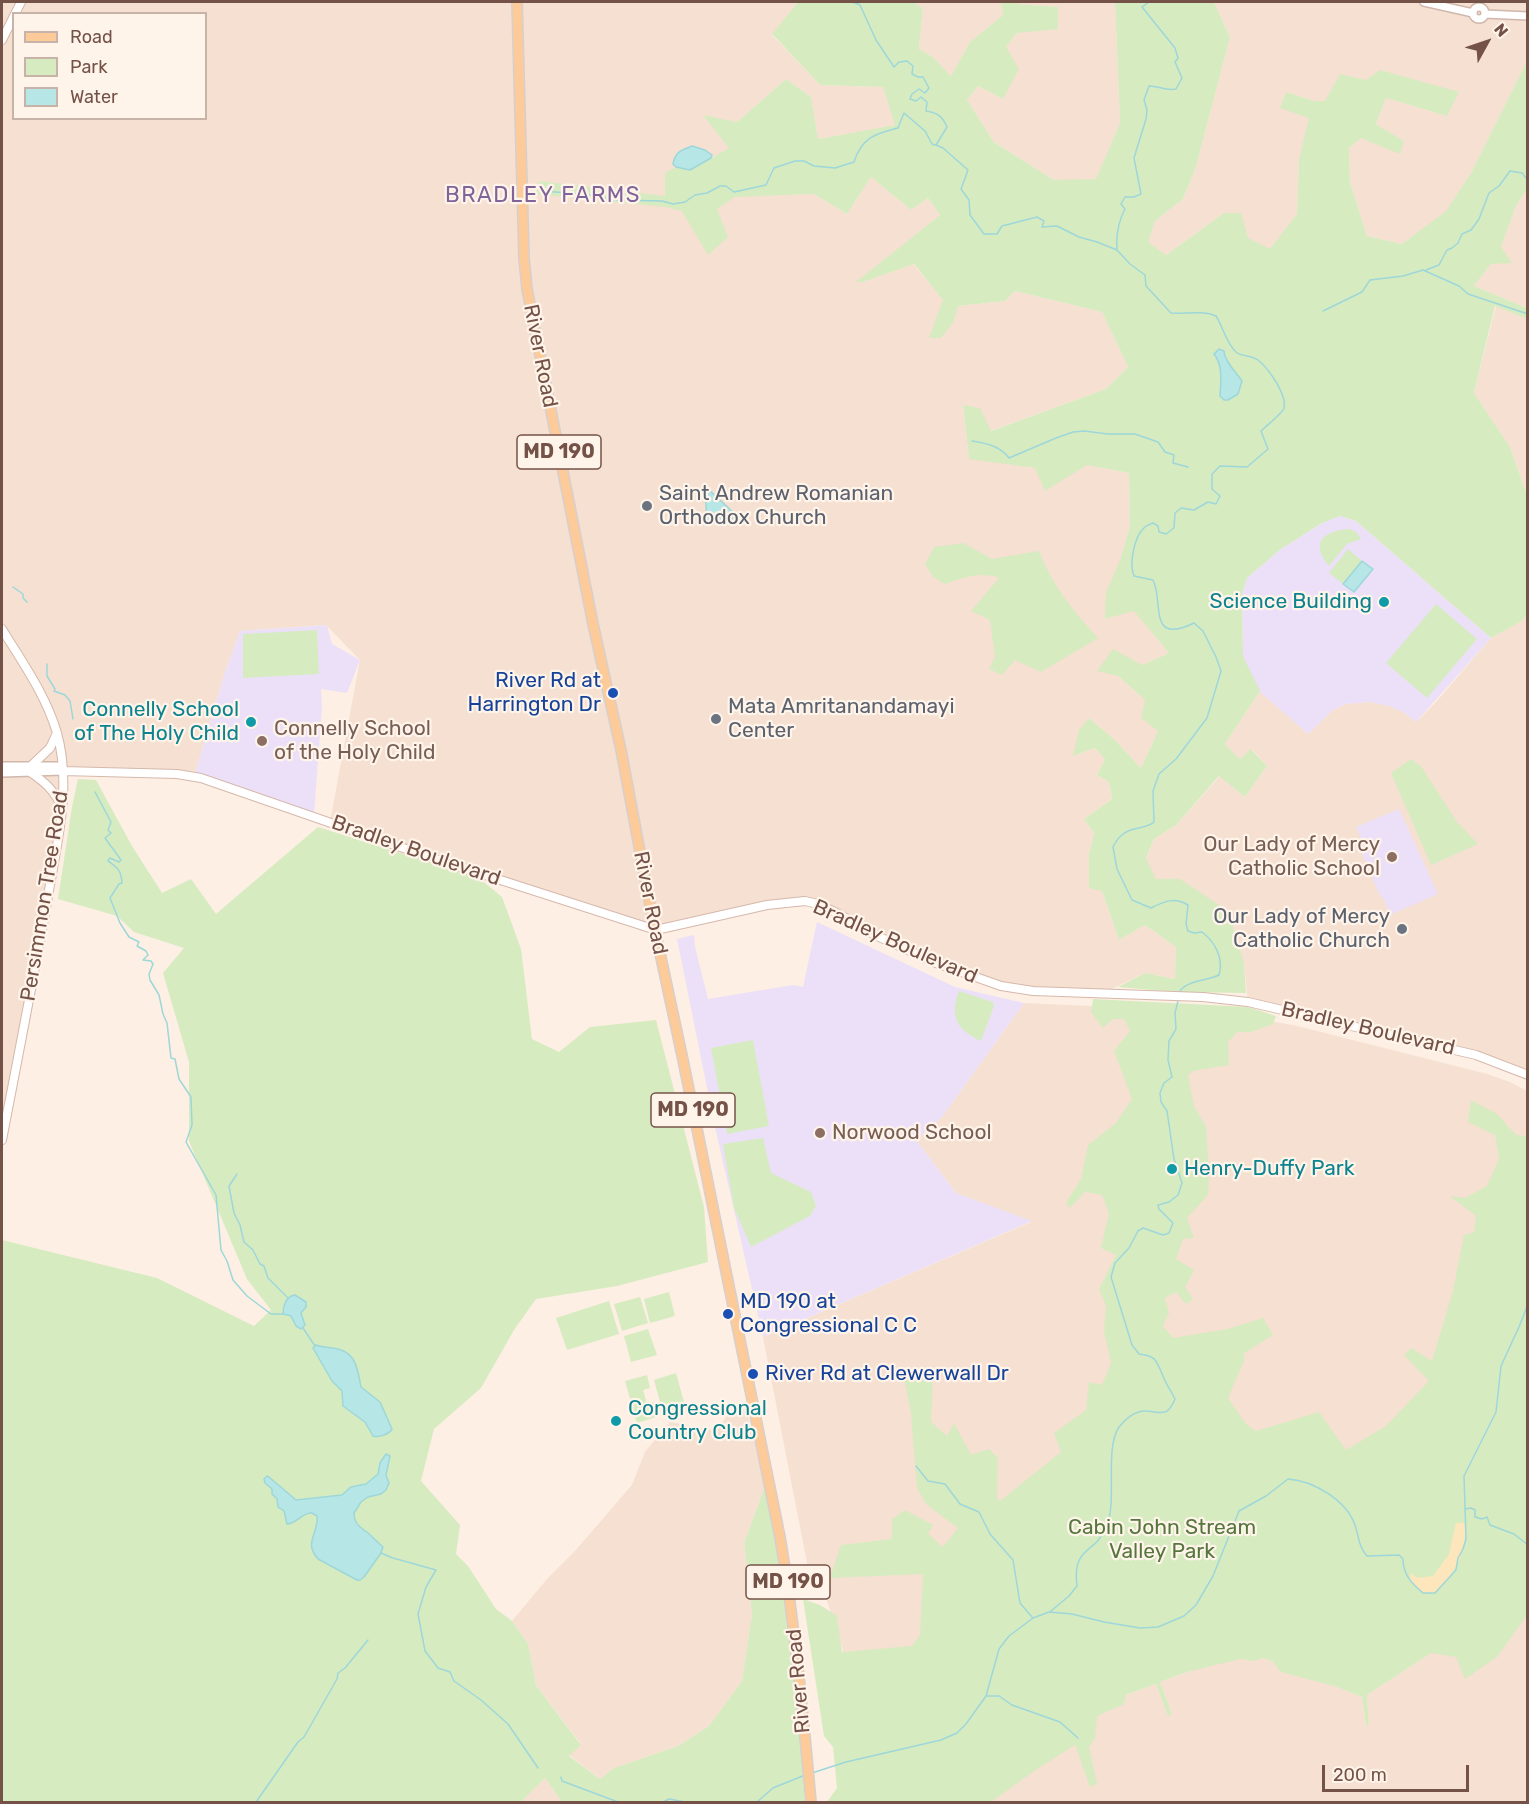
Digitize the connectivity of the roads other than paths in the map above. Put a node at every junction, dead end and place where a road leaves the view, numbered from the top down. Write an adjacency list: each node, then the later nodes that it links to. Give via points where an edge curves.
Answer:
1 (517, 2): 13 (main road, River Road / MD 190, via 527,289)
2 (1424, 2): 3 (street, via 1473,13 1479,7 1485,14)
3 (1527, 16)
4 (12, 19): 5 (main road)
5 (2, 40)
6 (2, 629): 7 (main road, Persimmon Tree Road, via 42,696)
7 (57, 733): 9 (main road, via 50,748); 10 (main road, Persimmon Tree Road)
8 (2, 766): 9 (street)
9 (30, 769): 10 (street, via 57,766); 11 (street); 12 (main road, via 57,796)
10 (63, 771): 12 (main road, Persimmon Tree Road); 13 (main road, Bradley Boulevard, via 201,778)
11 (2, 773)
12 (63, 809): 15 (main road, Persimmon Tree Road)
13 (656, 930): 14 (main road, Bradley Boulevard, via 767,905 805,901 926,959 1000,986 1248,1002 1492,1059); 16 (main road, River Road / MD 190, via 782,1548 798,1660)
14 (1527, 1075)
15 (2, 1140)
16 (811, 1803)

